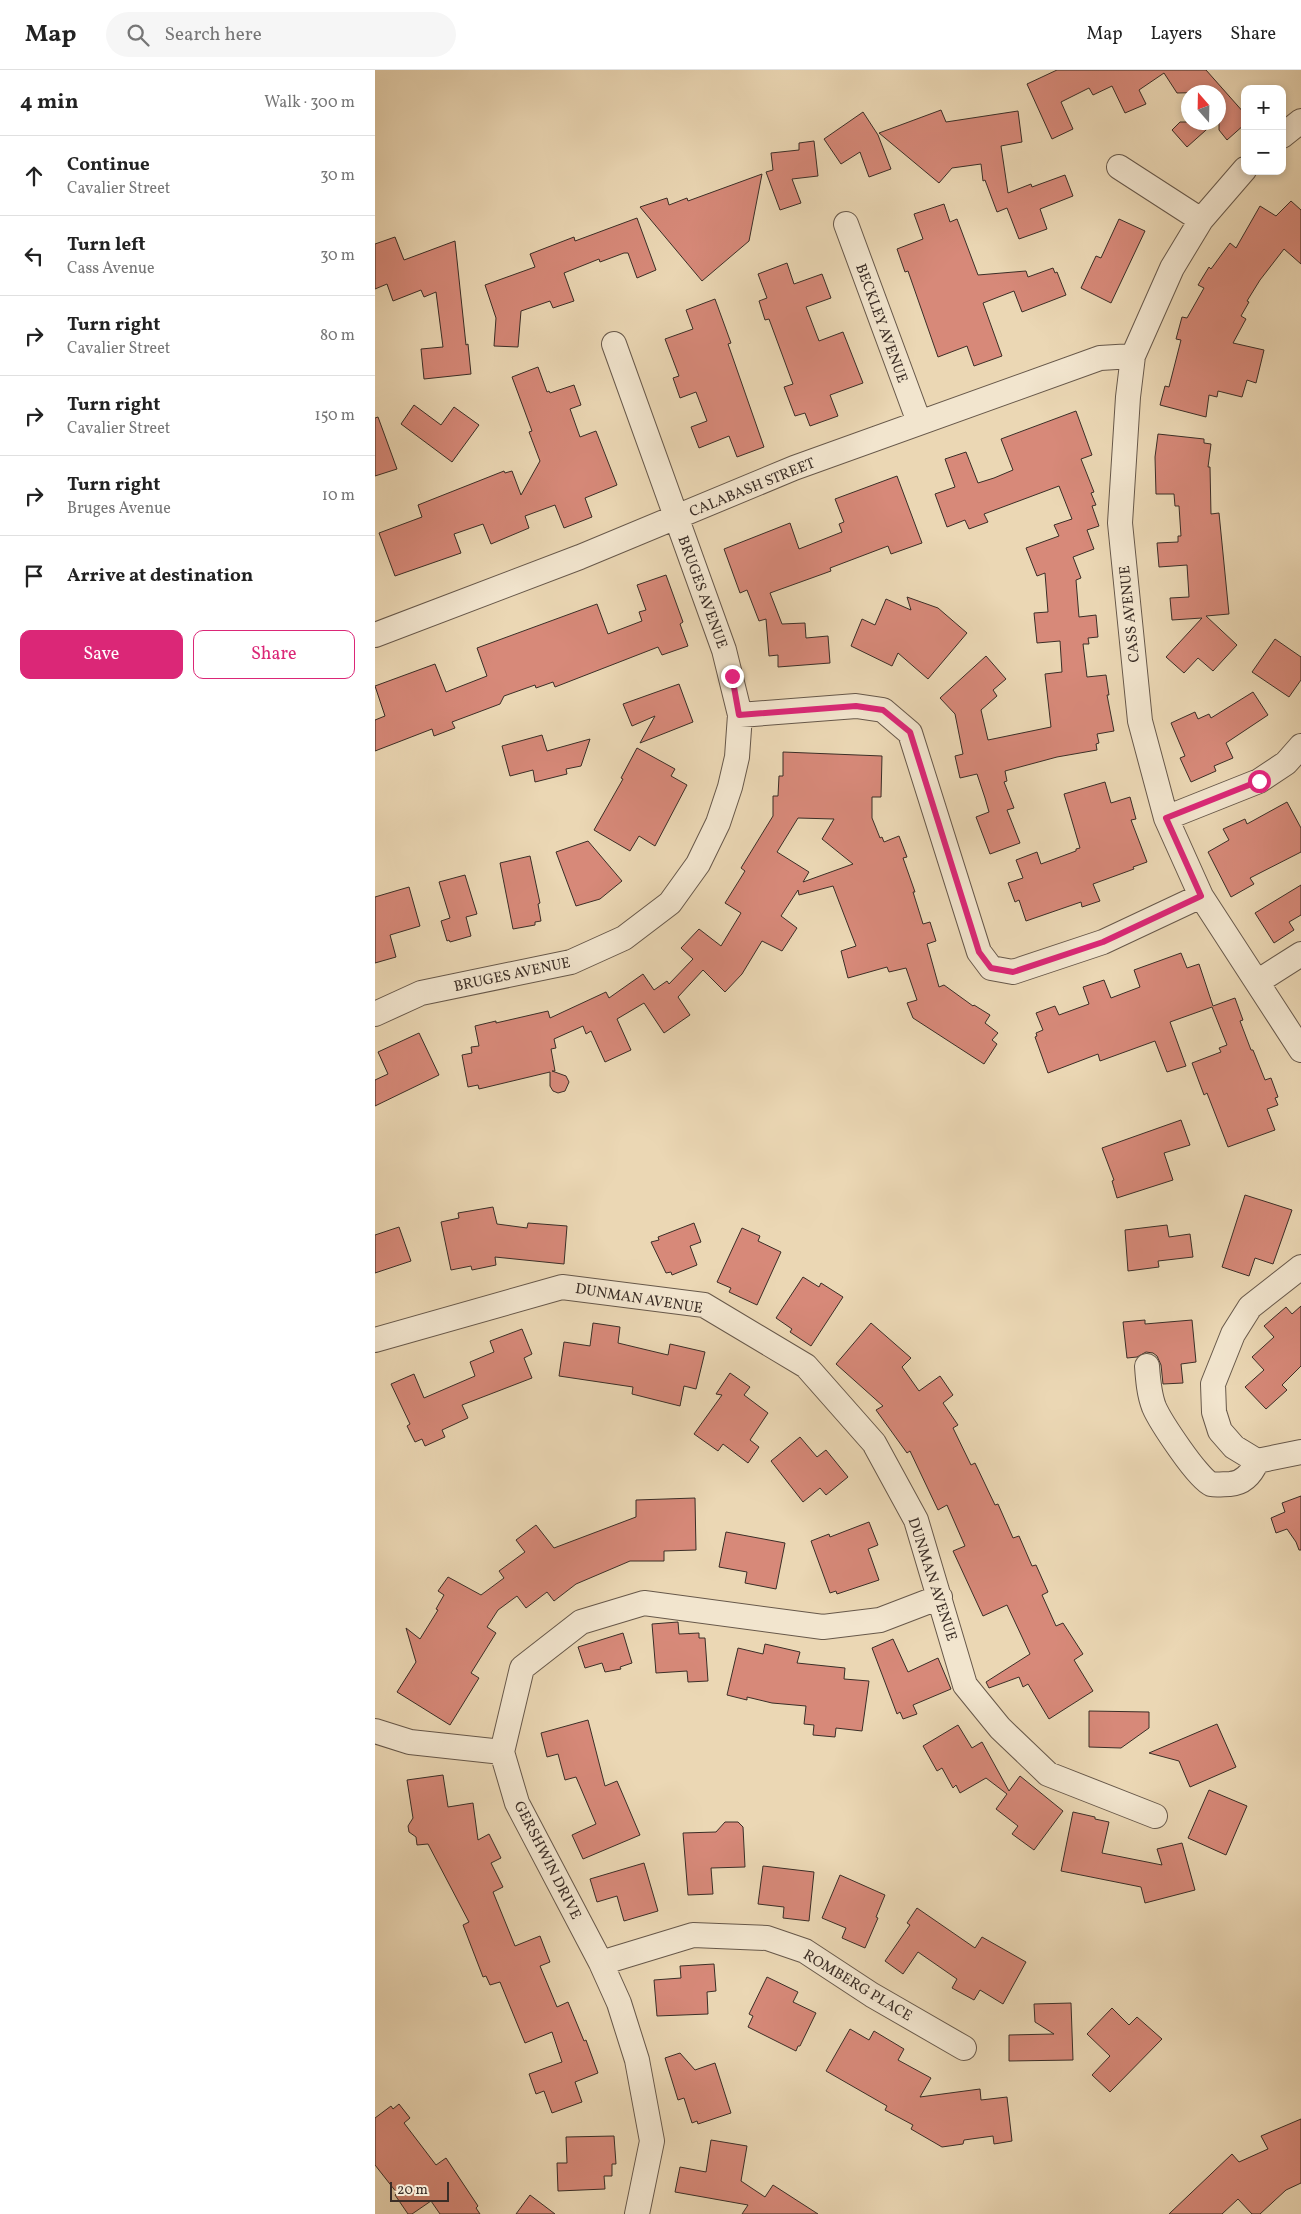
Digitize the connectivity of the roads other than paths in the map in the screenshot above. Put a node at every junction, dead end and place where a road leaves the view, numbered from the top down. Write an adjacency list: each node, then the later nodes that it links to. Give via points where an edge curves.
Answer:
1 (1301, 121): 2 (street)
2 (1286, 133)
3 (1119, 167): 5 (street)
4 (1241, 175): 5 (street, CASS AVENUE)
5 (1201, 220): 8 (street, CASS AVENUE, via 1172,268)
6 (846, 224): 9 (street, BECKLEY AVENUE)
7 (614, 344): 10 (street, BRUGES AVENUE)
8 (1133, 356): 9 (street, CALABASH STREET, via 1100,358); 14 (street, CASS AVENUE, via 1120,523 1140,721)
9 (919, 422): 10 (street, CALABASH STREET, via 794,468)
10 (675, 518): 11 (street, CALABASH STREET); 12 (street, BRUGES AVENUE, via 724,650)
11 (375, 636)
12 (739, 715): 15 (street, via 856,706 883,710 910,732 979,952 991,968 1013,972 1103,942); 18 (street, BRUGES AVENUE, via 737,757 718,823 698,864 670,903 624,938 571,962 421,994)
13 (1301, 746): 14 (street, via 1286,763 1259,781)
14 (1166, 818): 15 (street, CASS AVENUE)
15 (1201, 896): 17 (street, CASS AVENUE)
16 (1301, 954): 17 (street)
17 (1257, 982): 19 (street, CASS AVENUE)
18 (375, 1014)
19 (1301, 1050)
20 (1301, 1267): 24 (street, via 1250,1307 1233,1334 1213,1384 1214,1412 1220,1430 1234,1447)
21 (375, 1340): 25 (street, DUNMAN AVENUE, via 562,1287 704,1306 806,1366 874,1443 916,1520)
22 (1147, 1366): 24 (street, via 1148,1385 1157,1414 1199,1474 1211,1484 1237,1483 1246,1478)
23 (1301, 1452): 24 (street)
24 (1257, 1460)
25 (940, 1597): 27 (street, via 880,1620 823,1628 644,1603 581,1622 523,1668); 28 (street, DUNMAN AVENUE, via 965,1685 1000,1728 1048,1774)
26 (375, 1731): 27 (street, via 410,1742)
27 (502, 1752): 29 (street, GERSHWIN DRIVE, via 517,1803)
28 (1155, 1816)
29 (601, 1963): 30 (street, ROMBERG PLACE, via 693,1935 767,1938 805,1951 873,1996); 31 (street, GERSHWIN DRIVE, via 619,2003 637,2060 652,2141)
30 (964, 2048)
31 (637, 2214)

